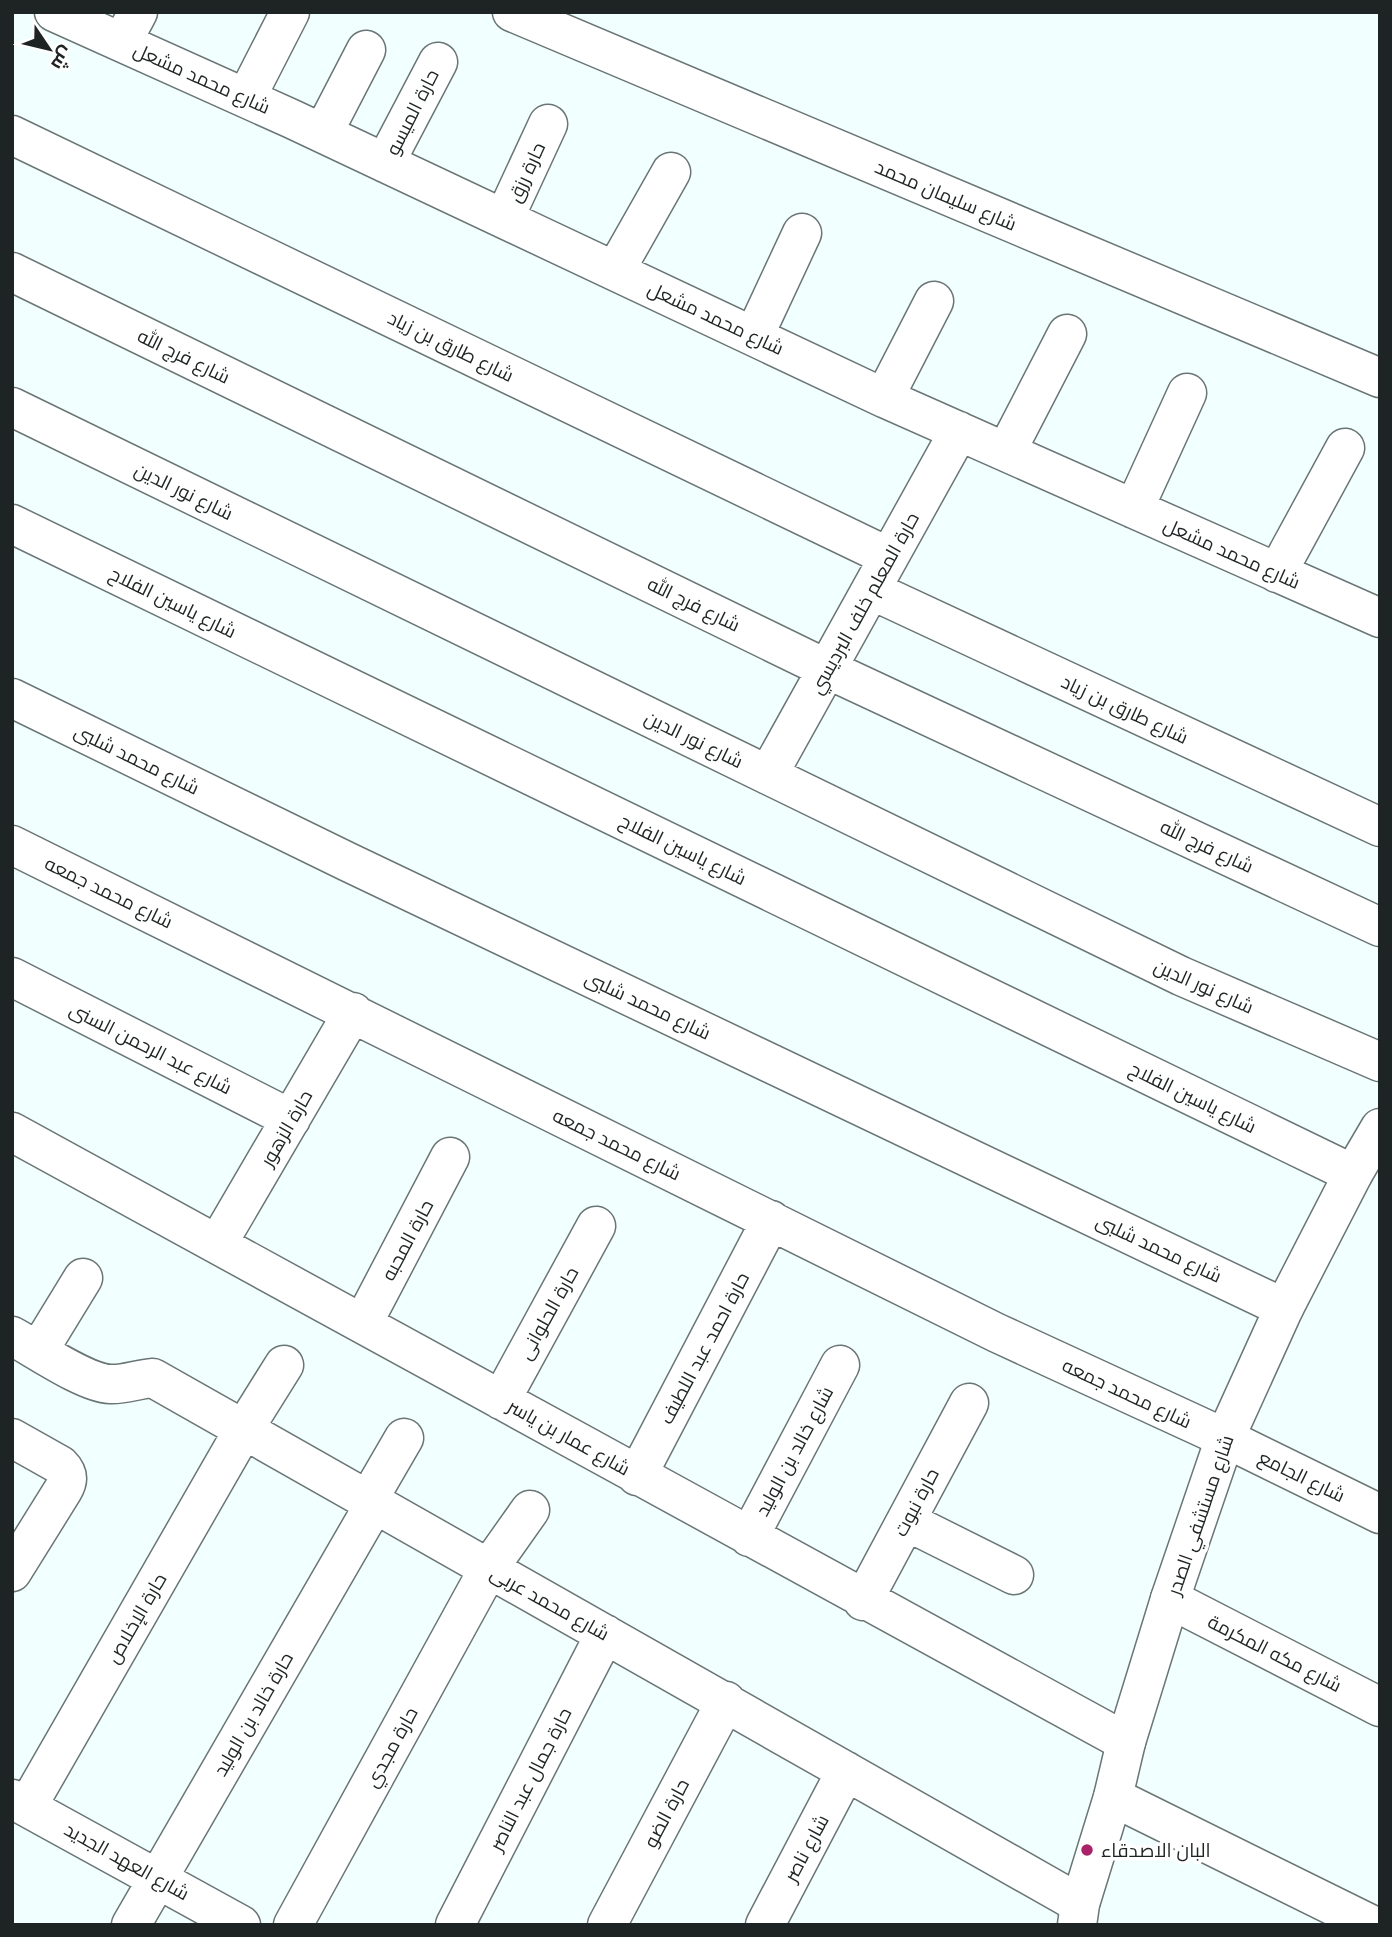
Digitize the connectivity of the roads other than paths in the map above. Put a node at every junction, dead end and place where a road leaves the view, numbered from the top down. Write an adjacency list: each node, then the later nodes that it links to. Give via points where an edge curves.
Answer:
1 (54, 12): 4 (street, شارع محمد مشعل)
2 (290, 12): 7 (street)
3 (512, 12): 20 (street, شارع سليمان محمد)
4 (130, 27): 7 (street, شارع محمد مشعل)
5 (366, 50): 9 (street)
6 (438, 62): 11 (street, حارة الميسو)
7 (246, 98): 9 (street, شارع محمد مشعل)
8 (548, 124): 13 (street, حارة رزق)
9 (323, 133): 11 (street, شارع محمد مشعل)
10 (12, 135): 29 (street, شارع طارق بن زياد)
11 (385, 163): 13 (street, شارع محمد مشعل)
12 (671, 172): 15 (street)
13 (504, 219): 15 (street, شارع محمد مشعل)
14 (802, 233): 19 (street)
15 (615, 271): 19 (street, شارع محمد مشعل)
16 (12, 272): 33 (street, شارع فرج الله)
17 (934, 300): 22 (street)
18 (1067, 334): 26 (street)
19 (754, 336): 22 (street, شارع محمد مشعل)
20 (1380, 378)
21 (1187, 393): 27 (street)
22 (884, 398): 24 (street, شارع محمد مشعل)
23 (12, 407): 35 (street, شارع نور الدين)
24 (959, 432): 26 (street, شارع محمد مشعل); 29 (street, حارة المعلم خلف البرديسي)
25 (1345, 448): 30 (street)
26 (1006, 452): 27 (street, شارع محمد مشعل)
27 (1134, 509): 30 (street, شارع محمد مشعل)
28 (12, 524): 46 (street, شارع ياسين الفلاح)
29 (889, 557): 31 (street, حارة المعلم خلف البرديسي)
30 (1278, 573): 32 (street, شارع محمد مشعل)
31 (871, 590): 33 (street, حارة المعلم خلف البرديسي); 36 (street, شارع طارق بن زياد)
32 (1380, 618)
33 (827, 669): 35 (street, حارة المعلم خلف البرديسي); 38 (street, شارع فرج الله)
34 (12, 698): 51 (street, شارع محمد شلبى)
35 (768, 775): 41 (street, شارع نور الدين, via 1181,976)
36 (1380, 827)
37 (12, 845): 40 (street, شارع محمد جمعه)
38 (1380, 926)
39 (12, 977): 42 (street, شارع عبد الرحمن السنى)
40 (353, 1012): 42 (street, حارة الزهور); 47 (street, شارع محمد جمعه)
41 (1380, 1062)
42 (291, 1119): 49 (street, حارة الزهور)
43 (1380, 1128): 46 (street, شارع مستشفي الصدر)
44 (12, 1132): 49 (street, شارع عمار بن ياسر)
45 (450, 1157): 52 (street, حارة المحبه)
46 (1353, 1174): 51 (street, شارع مستشفي الصدر)
47 (771, 1220): 61 (street, شارع محمد جمعه, via 997,1333); 62 (street, حارة احمد عبد اللطيف)
48 (596, 1226): 56 (street, حارة الحلوانى)
49 (218, 1243): 52 (street, شارع عمار بن ياسر)
50 (83, 1278): 53 (street)
51 (1284, 1308): 61 (street, شارع مستشفي الصدر)
52 (363, 1323): 56 (street, شارع عمار بن ياسر)
53 (25, 1343): 58 (street, شارع محمد عربى, via 106,1384 153,1378)
54 (284, 1365): 58 (street, حارة الإخلاص)
55 (840, 1365): 67 (street, شارع خالد بن الوليد)
56 (501, 1399): 62 (street, شارع عمار بن ياسر)
57 (969, 1402): 66 (street, حارة نبوت)
58 (244, 1429): 63 (street, شارع محمد عربى); 79 (street, حارة الإخلاص)
59 (12, 1438): 69 (street, via 60,1465 67,1478)
60 (404, 1438): 63 (street, حارة خالد بن الوليد)
61 (1225, 1438): 65 (street, شارع الجامع); 71 (street, شارع مستشفي الصدر)
62 (638, 1476): 67 (street, شارع عمار بن ياسر)
63 (371, 1502): 68 (street, شارع محمد عربى); 80 (street, حارة خالد بن الوليد)
64 (530, 1510): 68 (street, حارة مجدي)
65 (1380, 1514)
66 (906, 1521): 70 (street); 72 (street, حارة نبوت)
67 (749, 1537): 72 (street, شارع عمار بن ياسر)
68 (489, 1569): 73 (street, شارع محمد عربى); 84 (street, حارة مجدي)
69 (12, 1572)
70 (1014, 1575)
71 (1170, 1599): 75 (street, شارع مكه المكرمة); 76 (street, شارع مستشفي الصدر)
72 (863, 1601): 76 (street, شارع عمار بن ياسر)
73 (605, 1634): 74 (street, شارع محمد عربى); 85 (street, حارة جمال عبد الناصر)
74 (726, 1701): 77 (street, شارع محمد عربى); 86 (street, حارة الضو)
75 (1380, 1707)
76 (1126, 1742): 78 (street, شارع مستشفي الصدر)
77 (846, 1771): 81 (street, شارع محمد عربى); 87 (street, شارع ناصر)
78 (1113, 1797): 81 (street, شارع مستشفي الصدر); 88 (street)
79 (20, 1803): 80 (street, شارع العهد الجديد)
80 (158, 1877): 82 (street, حارة خالد بن الوليد); 83 (street, شارع العهد الجديد)
81 (1079, 1915)
82 (131, 1925)
83 (242, 1925)
84 (293, 1925)
85 (454, 1925)
86 (607, 1925)
87 (765, 1925)
88 (1372, 1925)

